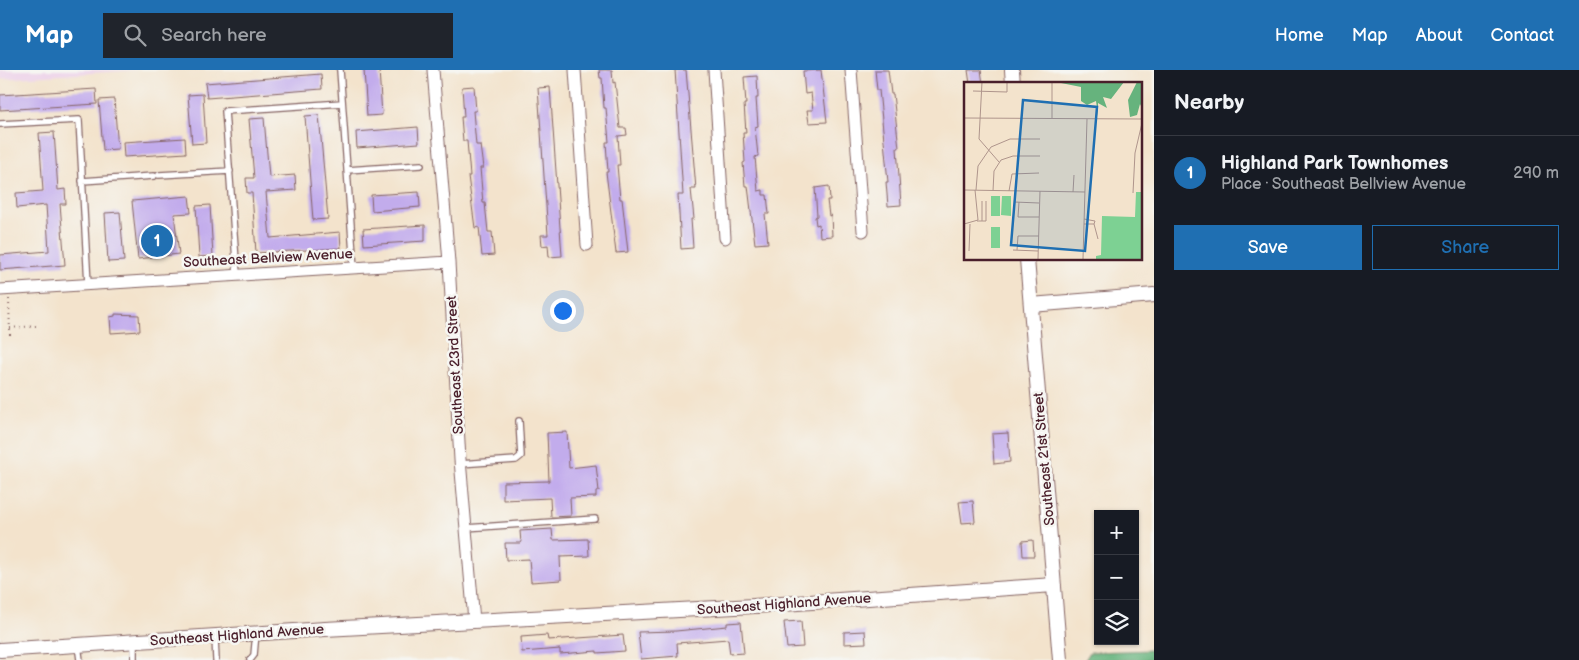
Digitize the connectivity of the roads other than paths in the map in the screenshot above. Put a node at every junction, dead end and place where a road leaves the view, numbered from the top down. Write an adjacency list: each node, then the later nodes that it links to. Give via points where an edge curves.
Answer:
1 (340, 70): 6 (lane)
2 (433, 70): 16 (street, Southeast 23rd Street)
3 (575, 70): 14 (street)
4 (714, 70): 13 (street)
5 (851, 70): 12 (street)
6 (342, 103): 9 (lane); 10 (lane, via 225,110)
7 (0, 124): 11 (lane, via 79,120)
8 (421, 165): 9 (lane)
9 (347, 170): 17 (lane)
10 (230, 171): 11 (lane); 18 (lane)
11 (82, 181): 19 (lane)
12 (863, 231)
13 (725, 238)
14 (587, 245)
15 (1027, 260): 22 (street, Southeast 21st Street)
16 (449, 262): 17 (street, Southeast Bellview Avenue); 24 (street, Southeast 23rd Street)
17 (354, 268): 18 (street, Southeast Bellview Avenue)
18 (238, 274): 19 (street, Southeast Bellview Avenue)
19 (88, 284): 20 (street, Southeast Bellview Avenue)
20 (4, 293)
21 (1154, 295): 22 (street)
22 (1031, 305): 27 (street, Southeast 21st Street)
23 (519, 421): 24 (lane, via 521,456 516,460)
24 (460, 464): 26 (street, Southeast 23rd Street)
25 (595, 520): 26 (lane)
26 (466, 528): 28 (street, Southeast 23rd Street)
27 (1054, 585): 28 (street, Southeast Highland Avenue); 38 (street, Southeast 21st Street)
28 (474, 621): 29 (street, Southeast Highland Avenue)
29 (256, 633): 30 (street, Southeast Highland Avenue); 37 (lane, via 254,654)
30 (215, 636): 31 (street, Southeast Highland Avenue); 36 (lane)
31 (134, 641): 32 (street, Southeast Highland Avenue); 35 (lane)
32 (78, 645): 33 (street, Southeast Highland Avenue); 34 (lane)
33 (0, 650)
34 (80, 660)
35 (134, 660)
36 (216, 660)
37 (250, 660)
38 (1060, 660)

